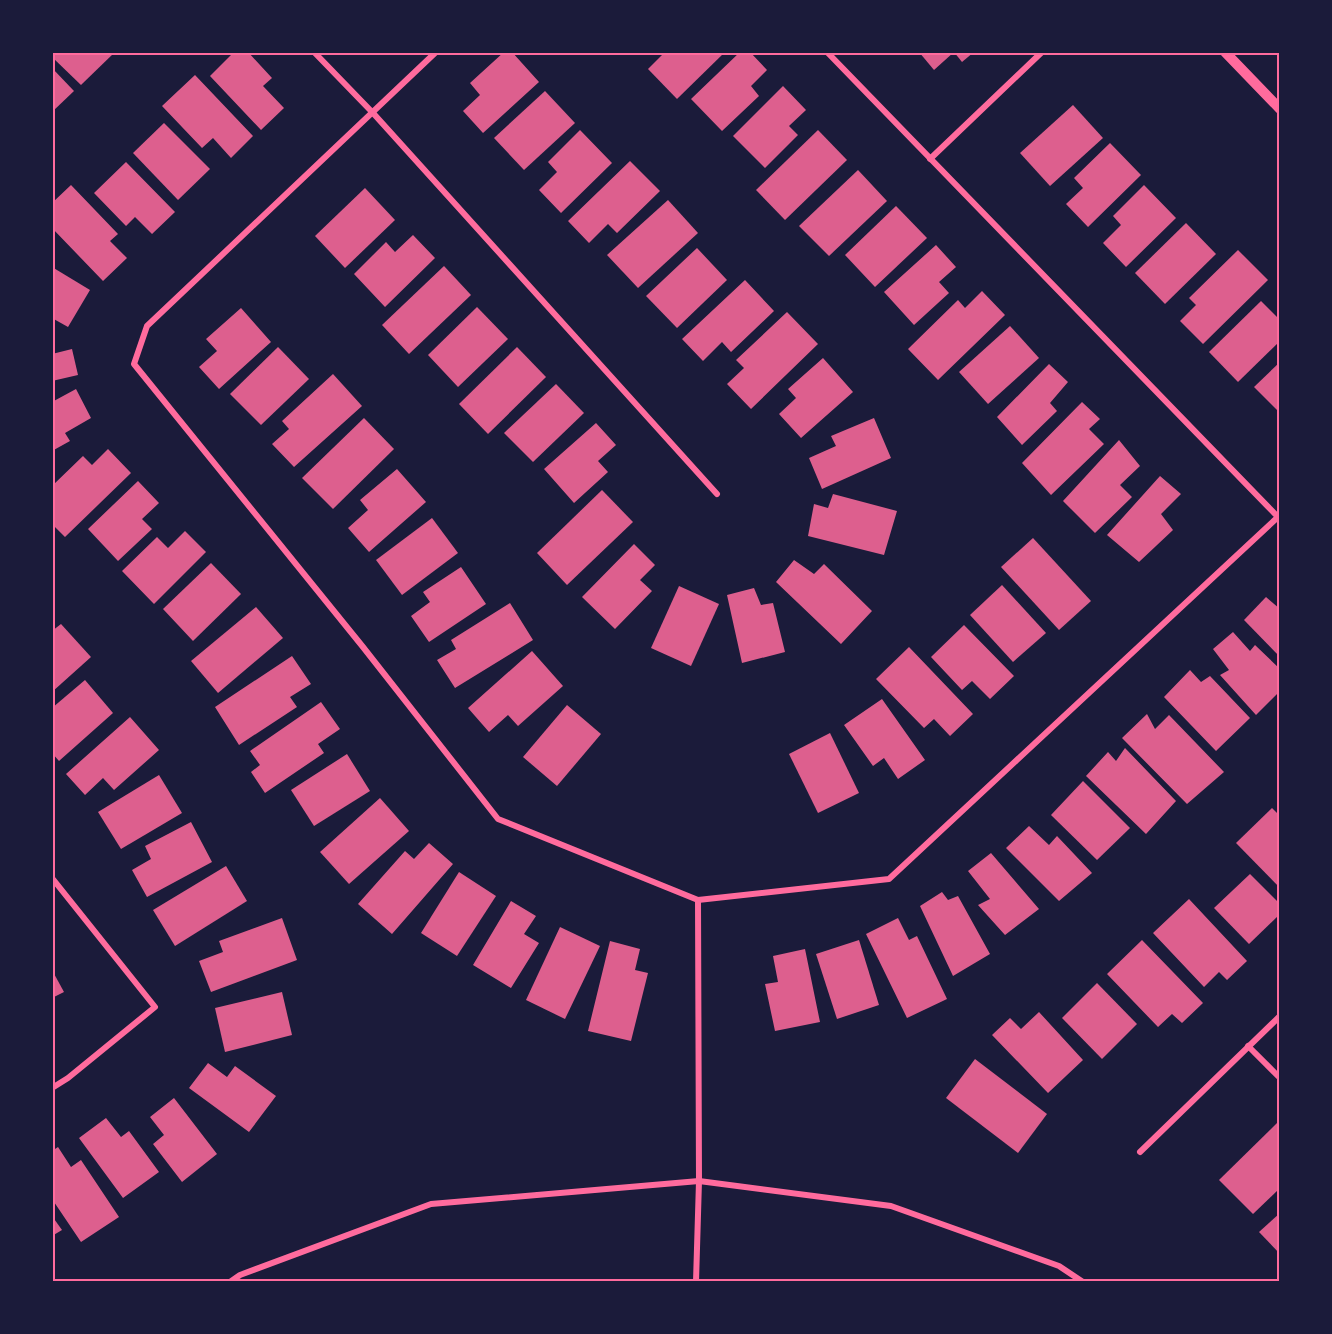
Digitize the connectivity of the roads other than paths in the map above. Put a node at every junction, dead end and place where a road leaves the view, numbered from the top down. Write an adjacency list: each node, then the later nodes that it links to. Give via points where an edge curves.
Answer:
1 (314, 52): 7 (street)
2 (436, 52): 7 (street)
3 (827, 52): 8 (street)
4 (1042, 52): 8 (street)
5 (1225, 52): 6 (street)
6 (1280, 109)
7 (373, 113): 9 (street); 11 (street, via 147,326 134,364 498,819)
8 (930, 159): 11 (street, via 1278,517 889,879)
9 (717, 494)
10 (52, 878): 15 (street, via 155,1007)
11 (698, 900): 17 (street)
12 (1280, 1016): 13 (street)
13 (1248, 1046): 14 (street); 16 (street)
14 (1280, 1078)
15 (52, 1088)
16 (1140, 1152)
17 (699, 1181): 18 (street, via 431,1204); 19 (street); 20 (street, via 891,1206 1059,1266)
18 (230, 1281)
19 (696, 1281)
20 (1083, 1281)

